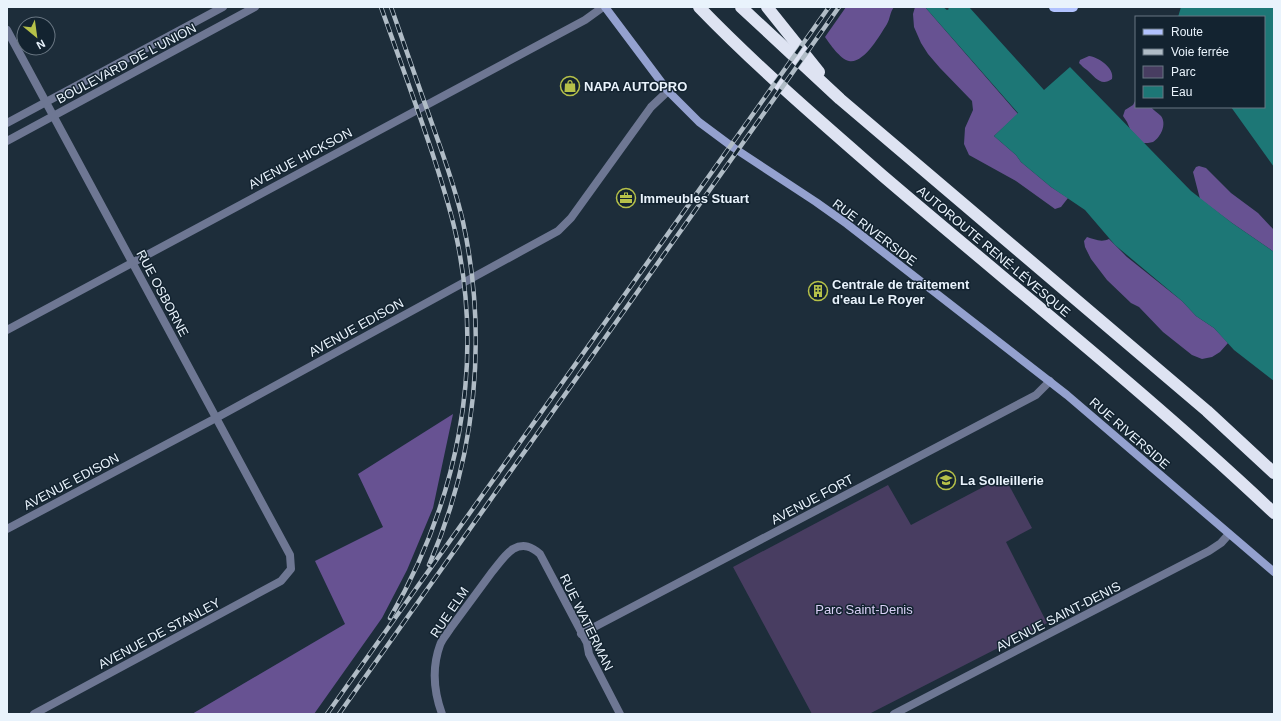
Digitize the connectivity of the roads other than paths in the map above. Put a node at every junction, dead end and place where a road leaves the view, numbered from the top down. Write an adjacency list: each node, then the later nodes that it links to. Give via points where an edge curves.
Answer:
1 (223, 7): 12 (street, BOULEVARD DE L'UNION)
2 (256, 7): 13 (street, BOULEVARD DE L'UNION)
3 (604, 7): 10 (street, RUE RIVERSIDE); 16 (street, AVENUE HICKSON)
4 (699, 7): 21 (highway, AUTOROUTE RENÉ-LÉVESQUE, via 794,99 1192,438)
5 (741, 7): 11 (highway, AUTOROUTE RENÉ-LÉVESQUE)
6 (767, 7): 11 (highway)
7 (1054, 7): 8 (main road)
8 (1074, 7)
9 (7, 30): 12 (street, RUE OSBORNE)
10 (668, 90): 18 (street, RUE RIVERSIDE, via 694,117 721,139 841,220); 19 (street, AVENUE EDISON, via 651,107 571,218 558,231)
11 (840, 99): 20 (highway, AUTOROUTE RENÉ-LÉVESQUE, via 1184,392)
12 (45, 103): 13 (street, RUE OSBORNE); 14 (street, BOULEVARD DE L'UNION)
13 (53, 116): 15 (street, BOULEVARD DE L'UNION); 16 (street, RUE OSBORNE)
14 (7, 123)
15 (7, 141)
16 (132, 262): 17 (street, AVENUE HICKSON); 19 (street, RUE OSBORNE)
17 (7, 330)
18 (1050, 381): 23 (street, RUE RIVERSIDE); 27 (street, AVENUE FORT, via 1036,395)
19 (216, 418): 22 (street, AVENUE EDISON); 25 (street, RUE OSBORNE, via 290,555)
20 (1274, 472)
21 (1274, 512)
22 (7, 529)
23 (1229, 534): 26 (street, RUE RIVERSIDE); 31 (street, AVENUE SAINT-DENIS, via 1209,551)
24 (527, 546): 27 (street, RUE WATERMAN, via 540,554); 29 (street, RUE ELM, via 512,550 502,560 440,644 434,671 436,693)
25 (291, 569): 28 (street, AVENUE DE STANLEY, via 281,581)
26 (1274, 572)
27 (581, 634): 30 (street, RUE WATERMAN, via 587,643 588,654)
28 (34, 714)
29 (442, 714)
30 (620, 714)
31 (894, 714)

